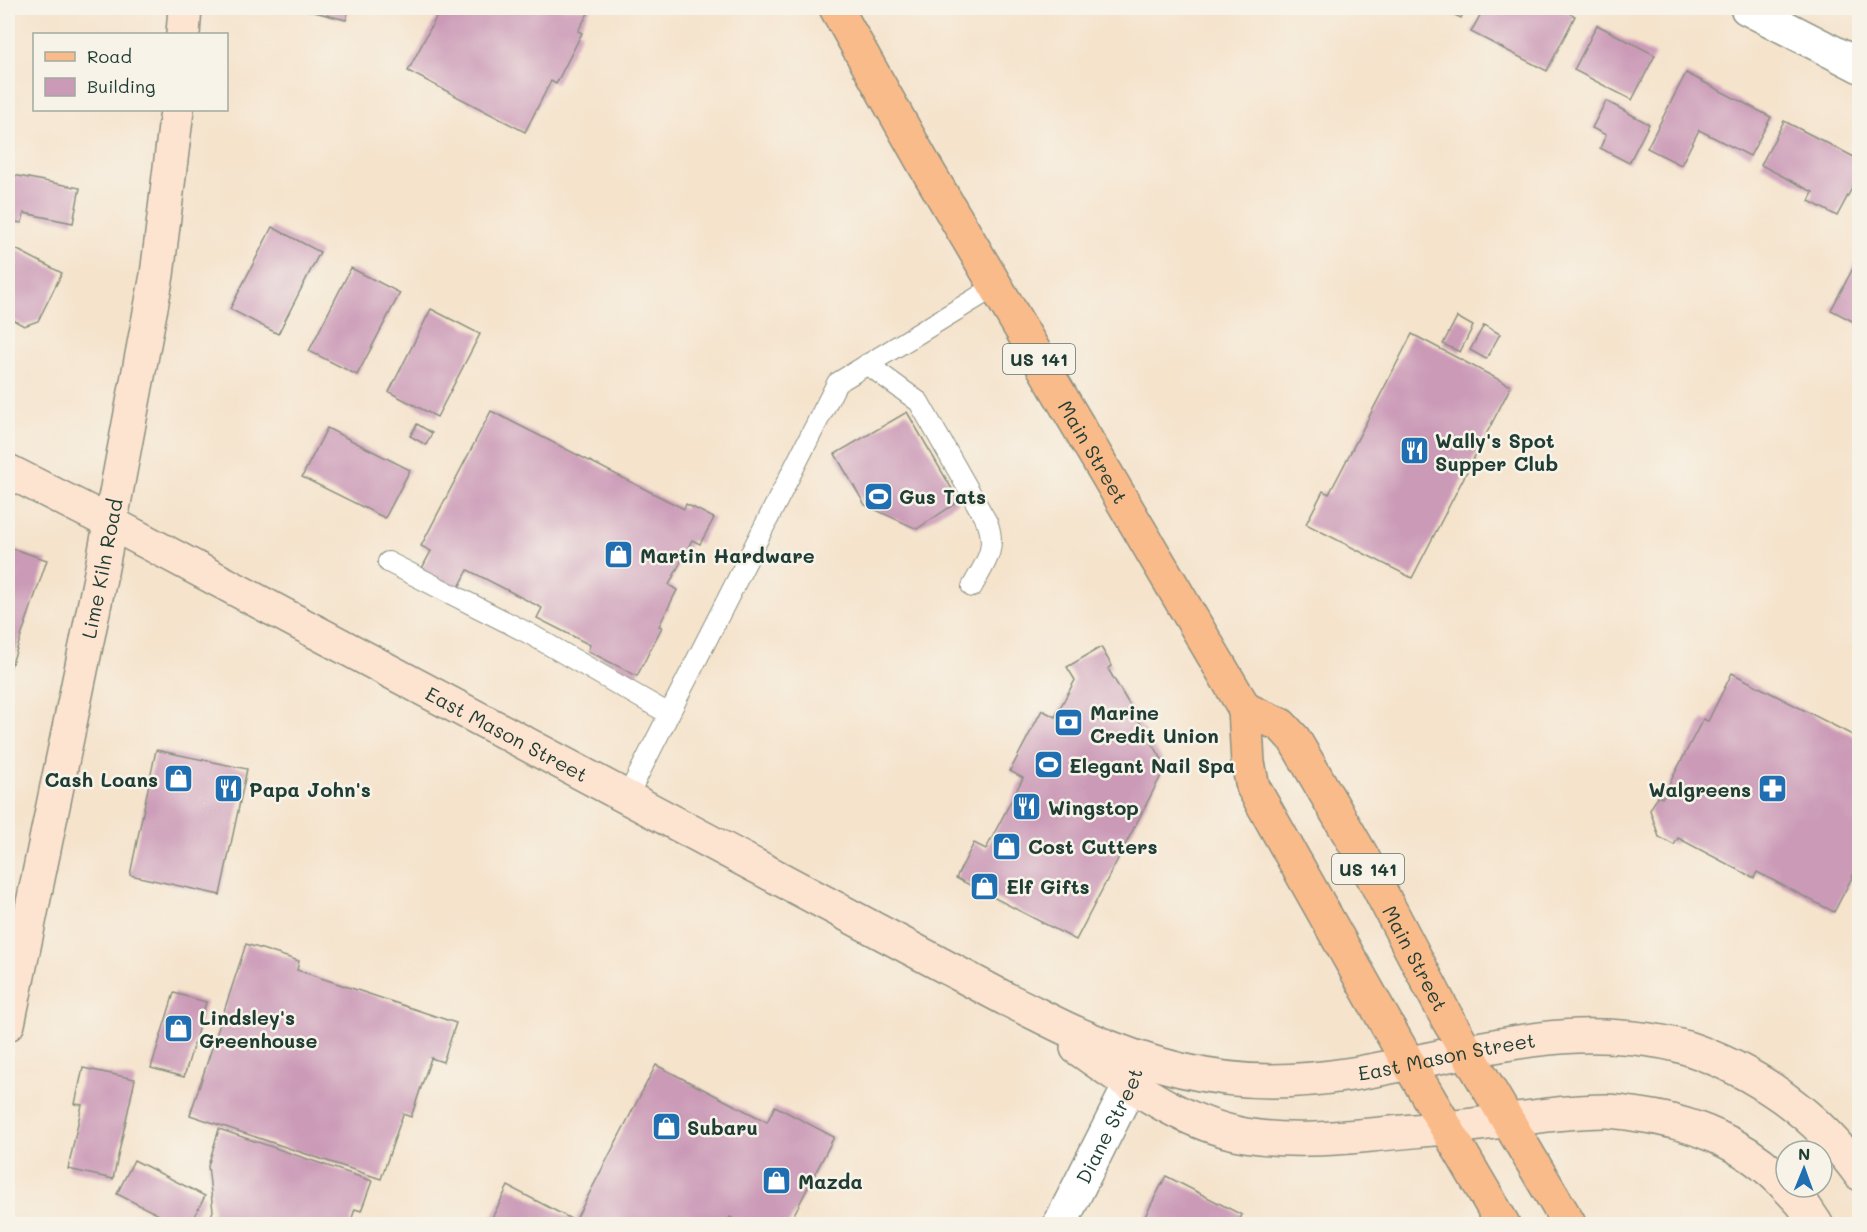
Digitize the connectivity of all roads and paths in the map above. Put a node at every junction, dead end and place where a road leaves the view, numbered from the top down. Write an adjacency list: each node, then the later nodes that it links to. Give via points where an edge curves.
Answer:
1 (185, 8): 4 (main road)
2 (836, 8): 7 (main road, Main Street / US 141)
3 (1747, 8): 5 (street)
4 (183, 33)
5 (1860, 66)
6 (177, 111): 10 (main road, Lime Kiln Road, via 157,275)
7 (996, 286): 8 (lane); 13 (main road, Main Street / US 141)
8 (867, 364): 12 (lane, via 919,402 988,525 992,549); 14 (lane, via 837,383)
9 (8, 471): 10 (main road, East Mason Street)
10 (111, 523): 15 (main road, East Mason Street); 16 (main road, Lime Kiln Road)
11 (388, 562): 14 (lane, via 530,634)
12 (972, 587)
13 (1245, 709): 17 (main road, Main Street / US 141, via 1281,725 1294,739); 18 (main road, Main Street / US 141, via 1253,787)
14 (669, 714): 15 (lane)
15 (627, 797): 19 (main road, East Mason Street)
16 (8, 1024)
17 (1467, 1051): 18 (main road, East Mason Street); 20 (main road, Main Street / US 141); 22 (main road, East Mason Street, via 1575,1036 1611,1036 1684,1048 1738,1069 1794,1105 1830,1138)
18 (1409, 1064): 19 (main road, East Mason Street, via 1333,1078 1273,1081 1236,1080 1194,1072); 21 (main road, Main Street / US 141)
19 (1135, 1072): 21 (main road, East Mason Street, via 1171,1109 1208,1125 1252,1136 1336,1138); 25 (street, Diane Street)
20 (1509, 1121): 21 (main road, East Mason Street); 23 (main road, East Mason Street, via 1608,1110 1646,1115 1713,1135 1747,1152); 27 (main road, Main Street / US 141)
21 (1447, 1129): 26 (main road, Main Street / US 141)
22 (1860, 1174)
23 (1774, 1175)
24 (1798, 1199): 28 (main road, East Mason Street)
25 (1060, 1224)
26 (1503, 1224)
27 (1569, 1224)
28 (1816, 1224)

